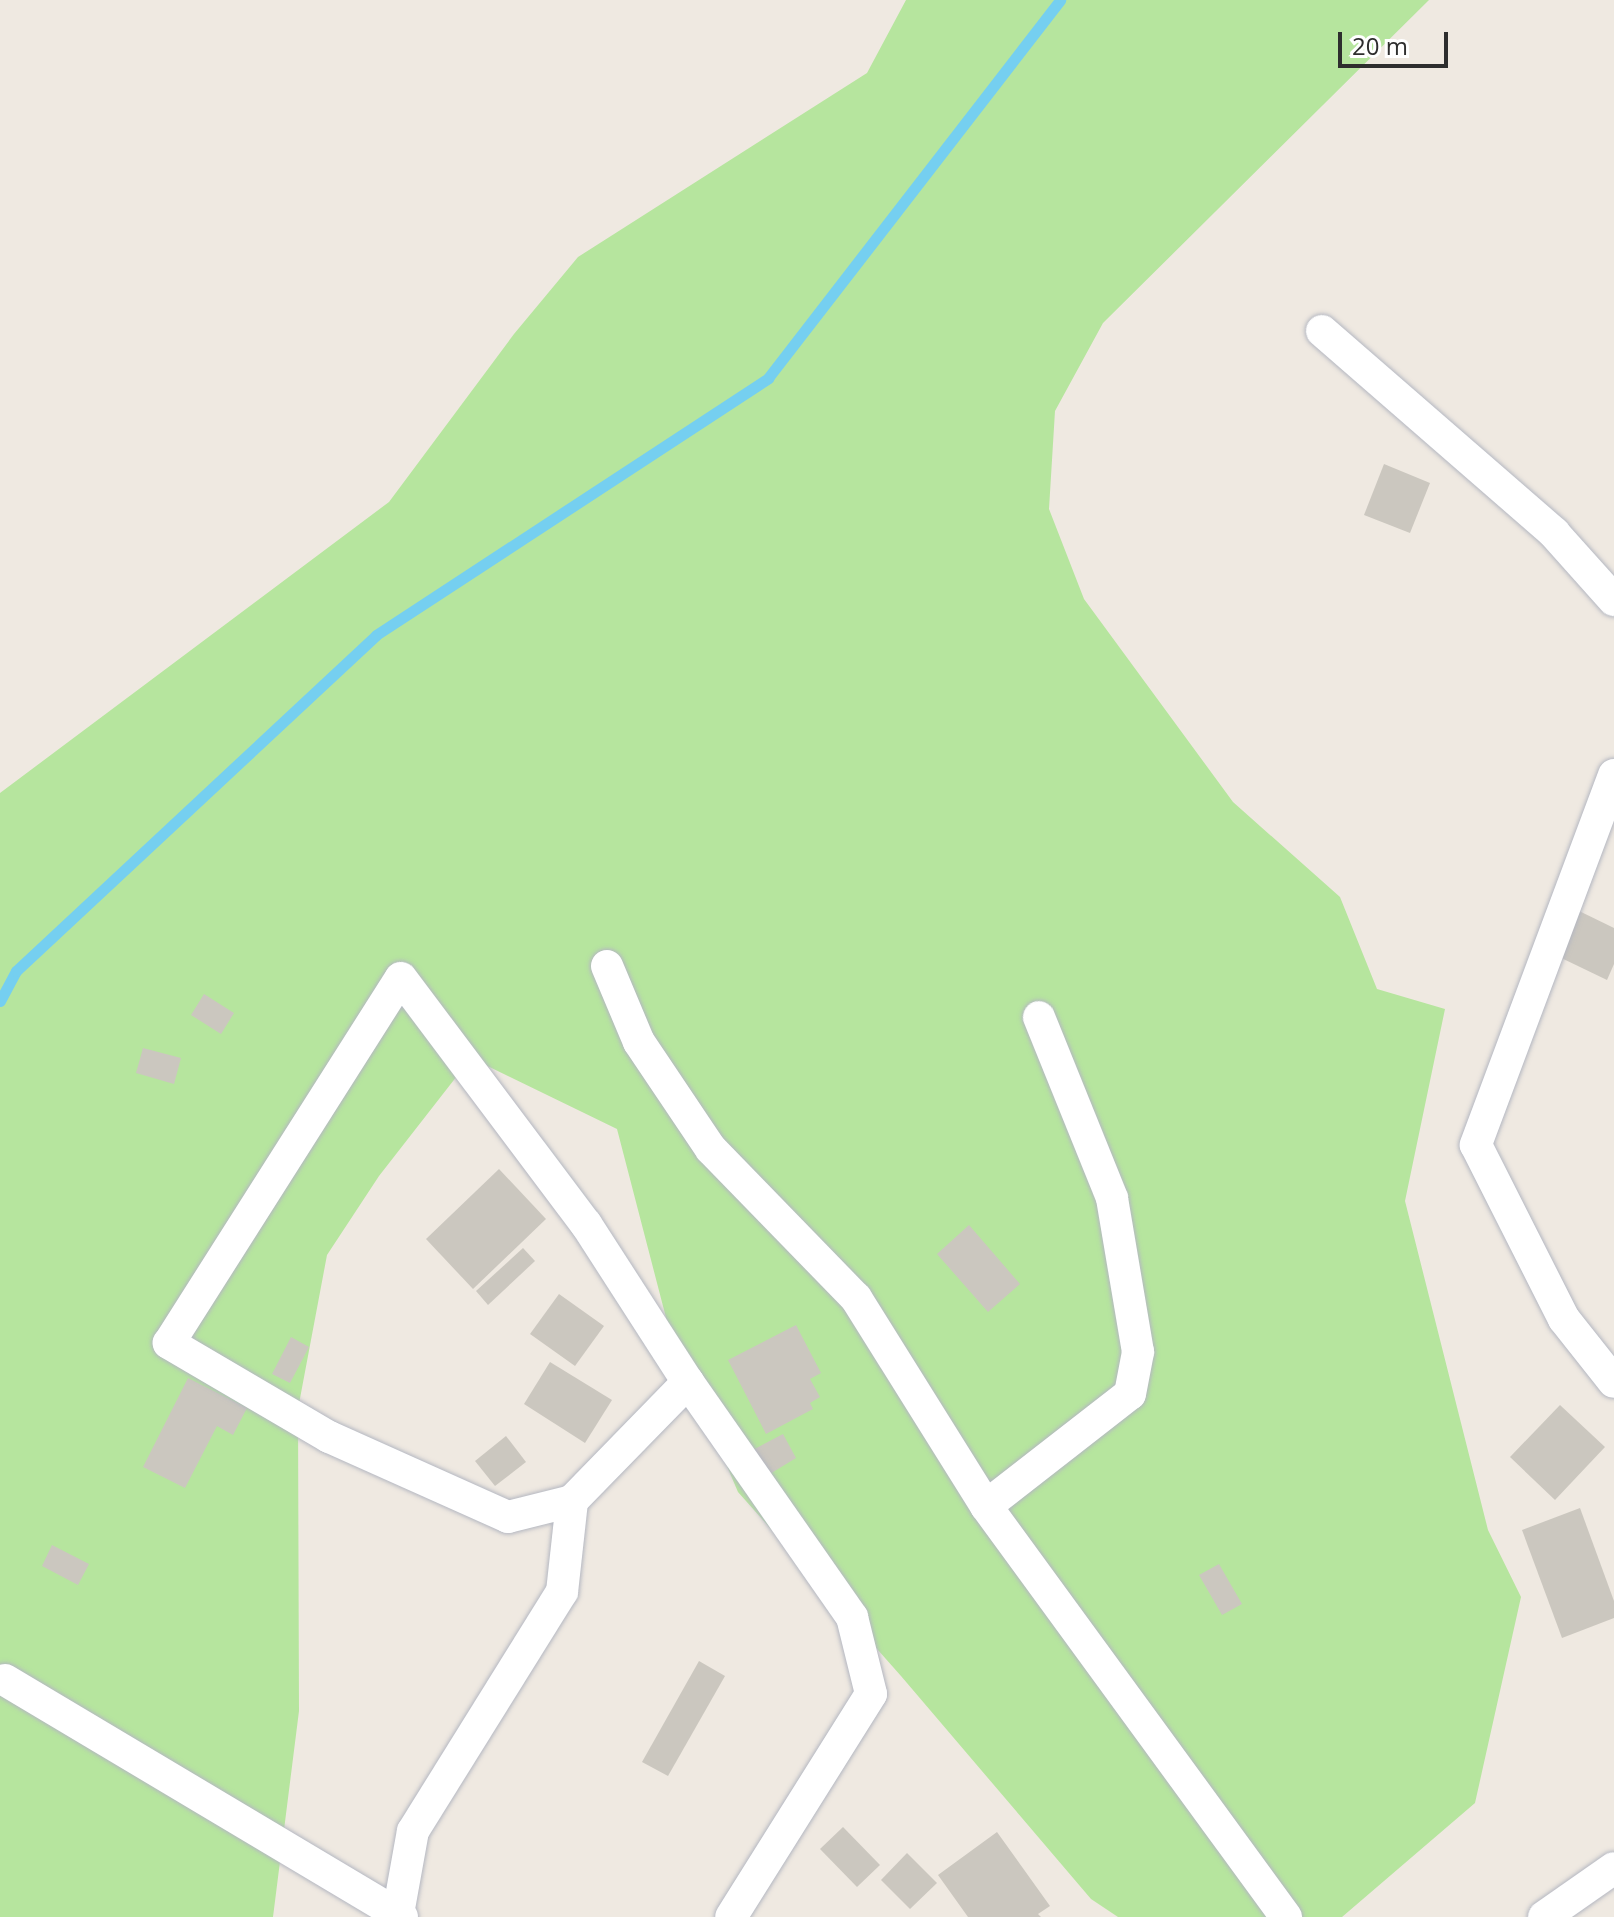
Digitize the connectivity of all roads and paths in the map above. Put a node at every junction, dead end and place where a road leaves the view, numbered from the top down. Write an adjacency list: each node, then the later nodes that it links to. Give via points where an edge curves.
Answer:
1 (1322, 331): 2 (street, via 1554,533)
2 (1614, 600)
3 (1614, 775): 7 (street, via 1476,1145 1564,1319)
4 (607, 966): 9 (street, via 639,1042 711,1149 856,1298)
5 (1039, 1017): 9 (street, via 1112,1198 1138,1352 1130,1394)
6 (688, 1382): 8 (street); 8 (street, via 586,1224 401,978 169,1343 329,1437 508,1517); 13 (street, via 852,1617 871,1694)
7 (1614, 1382)
8 (572, 1501): 12 (street, via 562,1592 413,1831)
9 (986, 1506): 14 (street)
10 (5, 1680): 12 (street)
11 (1614, 1868): 15 (street)
12 (400, 1916)
13 (731, 1917)
14 (1286, 1917)
15 (1544, 1917)

